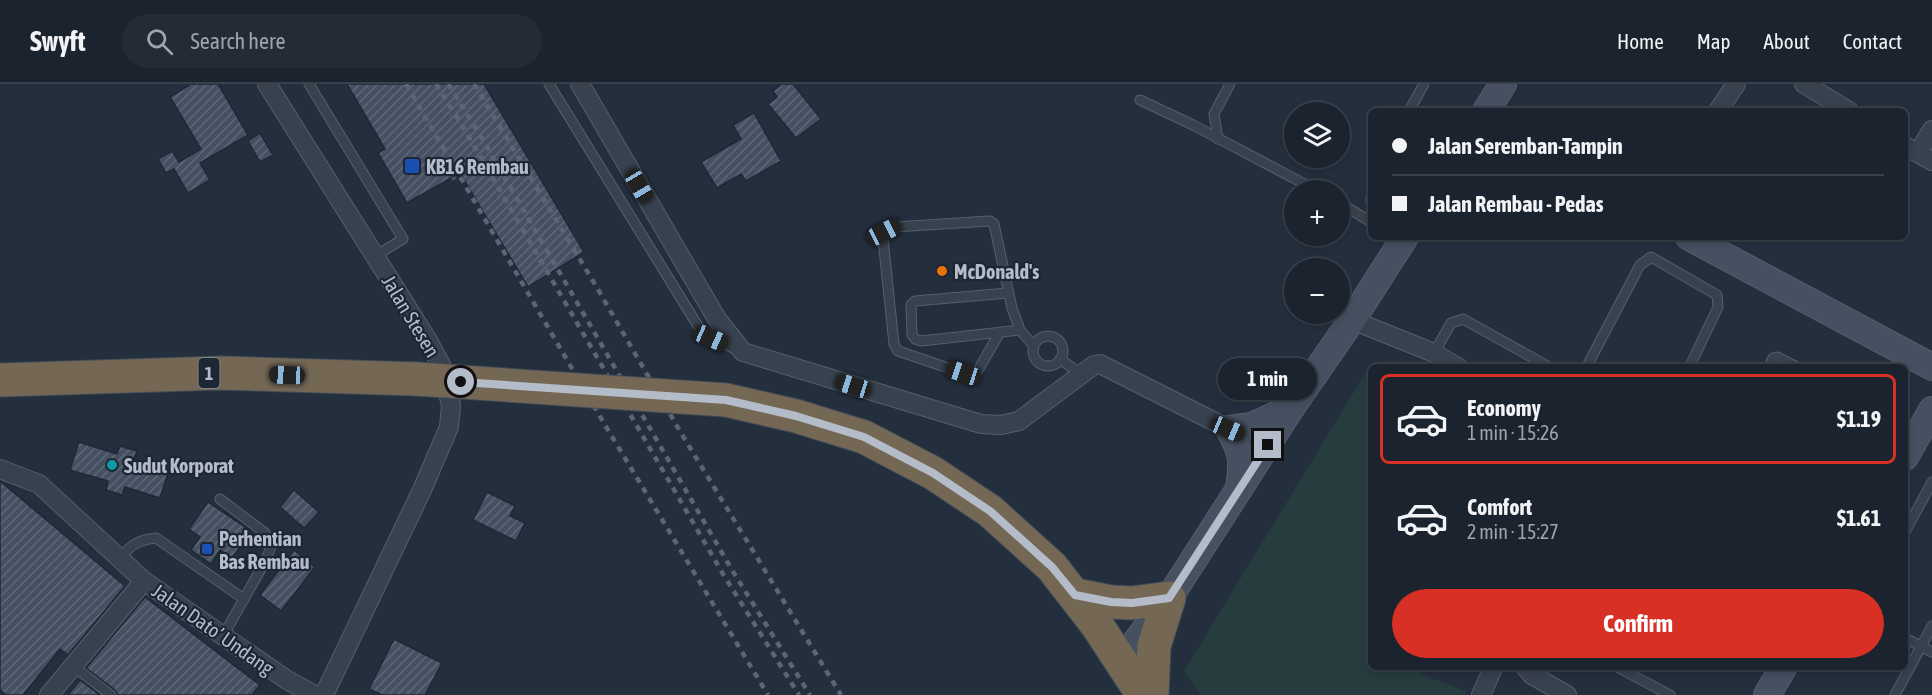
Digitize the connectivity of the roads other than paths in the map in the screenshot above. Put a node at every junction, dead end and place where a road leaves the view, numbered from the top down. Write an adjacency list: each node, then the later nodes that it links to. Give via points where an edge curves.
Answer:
1 (309, 84): 23 (lane, via 403,239)
2 (549, 84): 29 (lane, via 698,326 711,338)
3 (1230, 84): 16 (lane, via 1214,114)
4 (1424, 84): 11 (lane)
5 (1503, 84): 12 (main road)
6 (1736, 84): 13 (street)
7 (1804, 84): 14 (street)
8 (270, 85): 23 (street, Jalan Stesen)
9 (586, 86): 29 (street, via 717,319)
10 (1140, 100): 16 (lane)
11 (1411, 108)
12 (1488, 108)
13 (1720, 108)
14 (1843, 108)
15 (1932, 130): 17 (street)
16 (1218, 139): 18 (lane)
17 (1918, 154)
18 (1297, 180)
19 (1350, 209): 20 (lane)
20 (1368, 220)
21 (1695, 240): 38 (main road)
22 (1397, 244): 25 (main road)
23 (375, 256): 72 (street, Jalan Stesen, via 441,365 451,405 449,427)
24 (1008, 293): 26 (lane); 27 (lane, via 921,300 911,305 912,335 921,341); 27 (lane, via 997,234 990,221 895,227 884,232 894,344 898,351 970,374 977,372)
25 (1352, 320): 30 (street); 41 (main road)
26 (1020, 330): 27 (lane); 28 (lane)
27 (1000, 332)
28 (1033, 345): 31 (lane, via 1038,362 1049,365); 31 (lane, via 1046,336 1057,339 1063,349)
29 (742, 352): 39 (street, via 981,424 1019,421)
30 (1434, 353): 32 (street); 33 (lane, via 1451,323 1462,320)
31 (1060, 359): 39 (lane)
32 (1452, 364)
33 (1544, 364)
34 (1588, 364): 35 (lane, via 1640,266 1651,257 1717,295 1718,307)
35 (1691, 364)
36 (1770, 364): 37 (lane, via 1777,357)
37 (1791, 364)
38 (1932, 368)
39 (1081, 374): 43 (street, via 1094,365 1106,366)
40 (0, 380): 53 (highway, 1, bridge, via 221,373 417,379 726,400 864,437 933,473 990,511 1052,567)
41 (1291, 408): 43 (main road, via 1252,426); 44 (main road)
42 (1932, 410): 45 (main road)
43 (1228, 429): 44 (street); 48 (main road, via 1240,449 1243,464)
44 (1268, 445): 48 (main road)
45 (1908, 452)
46 (0, 469): 51 (street, Jalan Dato’ Undang, via 39,484)
47 (1932, 482): 50 (lane)
48 (1239, 492): 54 (main road)
49 (220, 499): 55 (lane, via 266,533 271,546)
50 (1908, 526)
51 (119, 558): 52 (street, Jalan Dato’ Undang); 55 (lane, via 141,540 156,538)
52 (144, 581): 57 (street, Jalan Dato’ Undang); 62 (street, Jalan Dato’ Undang)
53 (1075, 595): 54 (highway, via 1132,603); 61 (highway, 1)
54 (1169, 598): 61 (main road); 74 (highway, via 1154,646)
55 (244, 599): 57 (lane)
56 (1932, 626): 59 (lane)
57 (223, 636): 67 (street, Jalan Dato’ Undang)
58 (1908, 640): 59 (lane)
59 (1921, 646): 60 (lane); 79 (lane)
60 (1932, 652)
61 (1122, 660): 73 (highway, 1)
62 (73, 666): 68 (street, Jalan Dato’ Undang); 69 (lane)
63 (1492, 670): 75 (street)
64 (1528, 670): 76 (street)
65 (1622, 670): 77 (lane)
66 (1782, 670): 78 (main road)
67 (287, 680): 70 (street); 71 (street, Jalan Dato’ Undang)
68 (49, 695)
69 (111, 695)
70 (276, 695)
71 (315, 695)
72 (324, 695)
73 (1143, 695)
74 (1152, 695)
75 (1480, 695)
76 (1568, 695)
77 (1670, 695)
78 (1767, 695)
79 (1895, 695)

